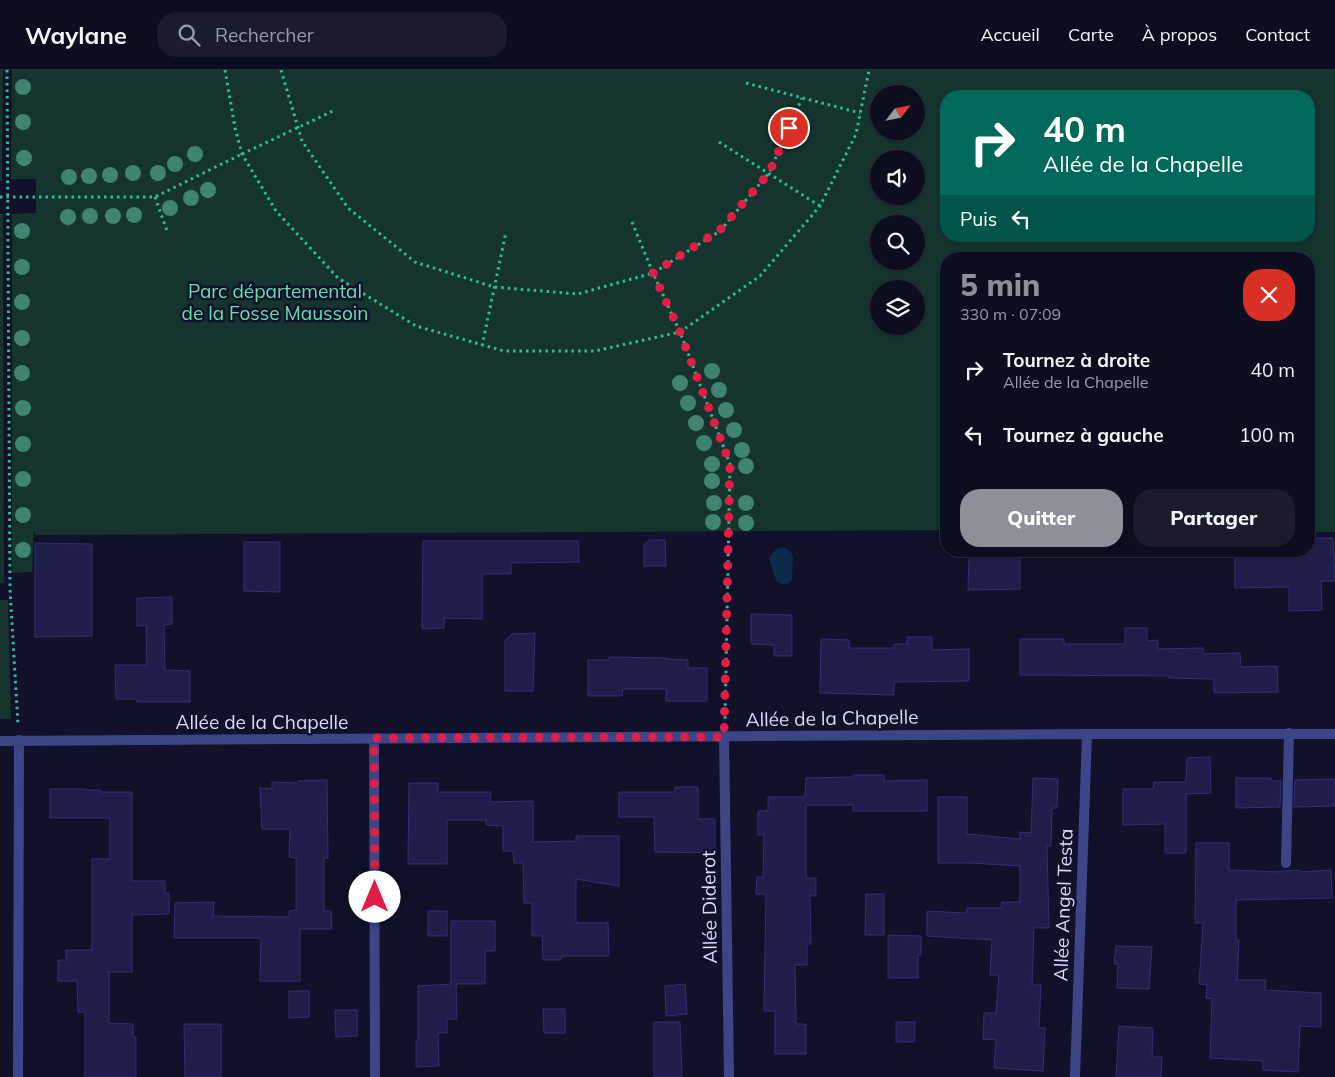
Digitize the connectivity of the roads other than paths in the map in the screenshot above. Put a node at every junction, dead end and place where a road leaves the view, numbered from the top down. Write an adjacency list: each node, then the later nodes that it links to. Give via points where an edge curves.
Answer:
1 (1289, 733): 2 (street, Allée de la Chapelle); 3 (street, Allée de la Chapelle); 8 (street)
2 (1086, 734): 4 (street, Allée de la Chapelle); 12 (street, Allée Angel Testa)
3 (1335, 734)
4 (724, 737): 5 (street, Allée de la Chapelle); 11 (street, Allée Diderot)
5 (374, 738): 6 (street, Allée de la Chapelle); 10 (street)
6 (19, 740): 7 (street, Allée de la Chapelle); 9 (street)
7 (0, 741)
8 (1286, 863)
9 (18, 1077)
10 (375, 1077)
11 (729, 1077)
12 (1075, 1077)

